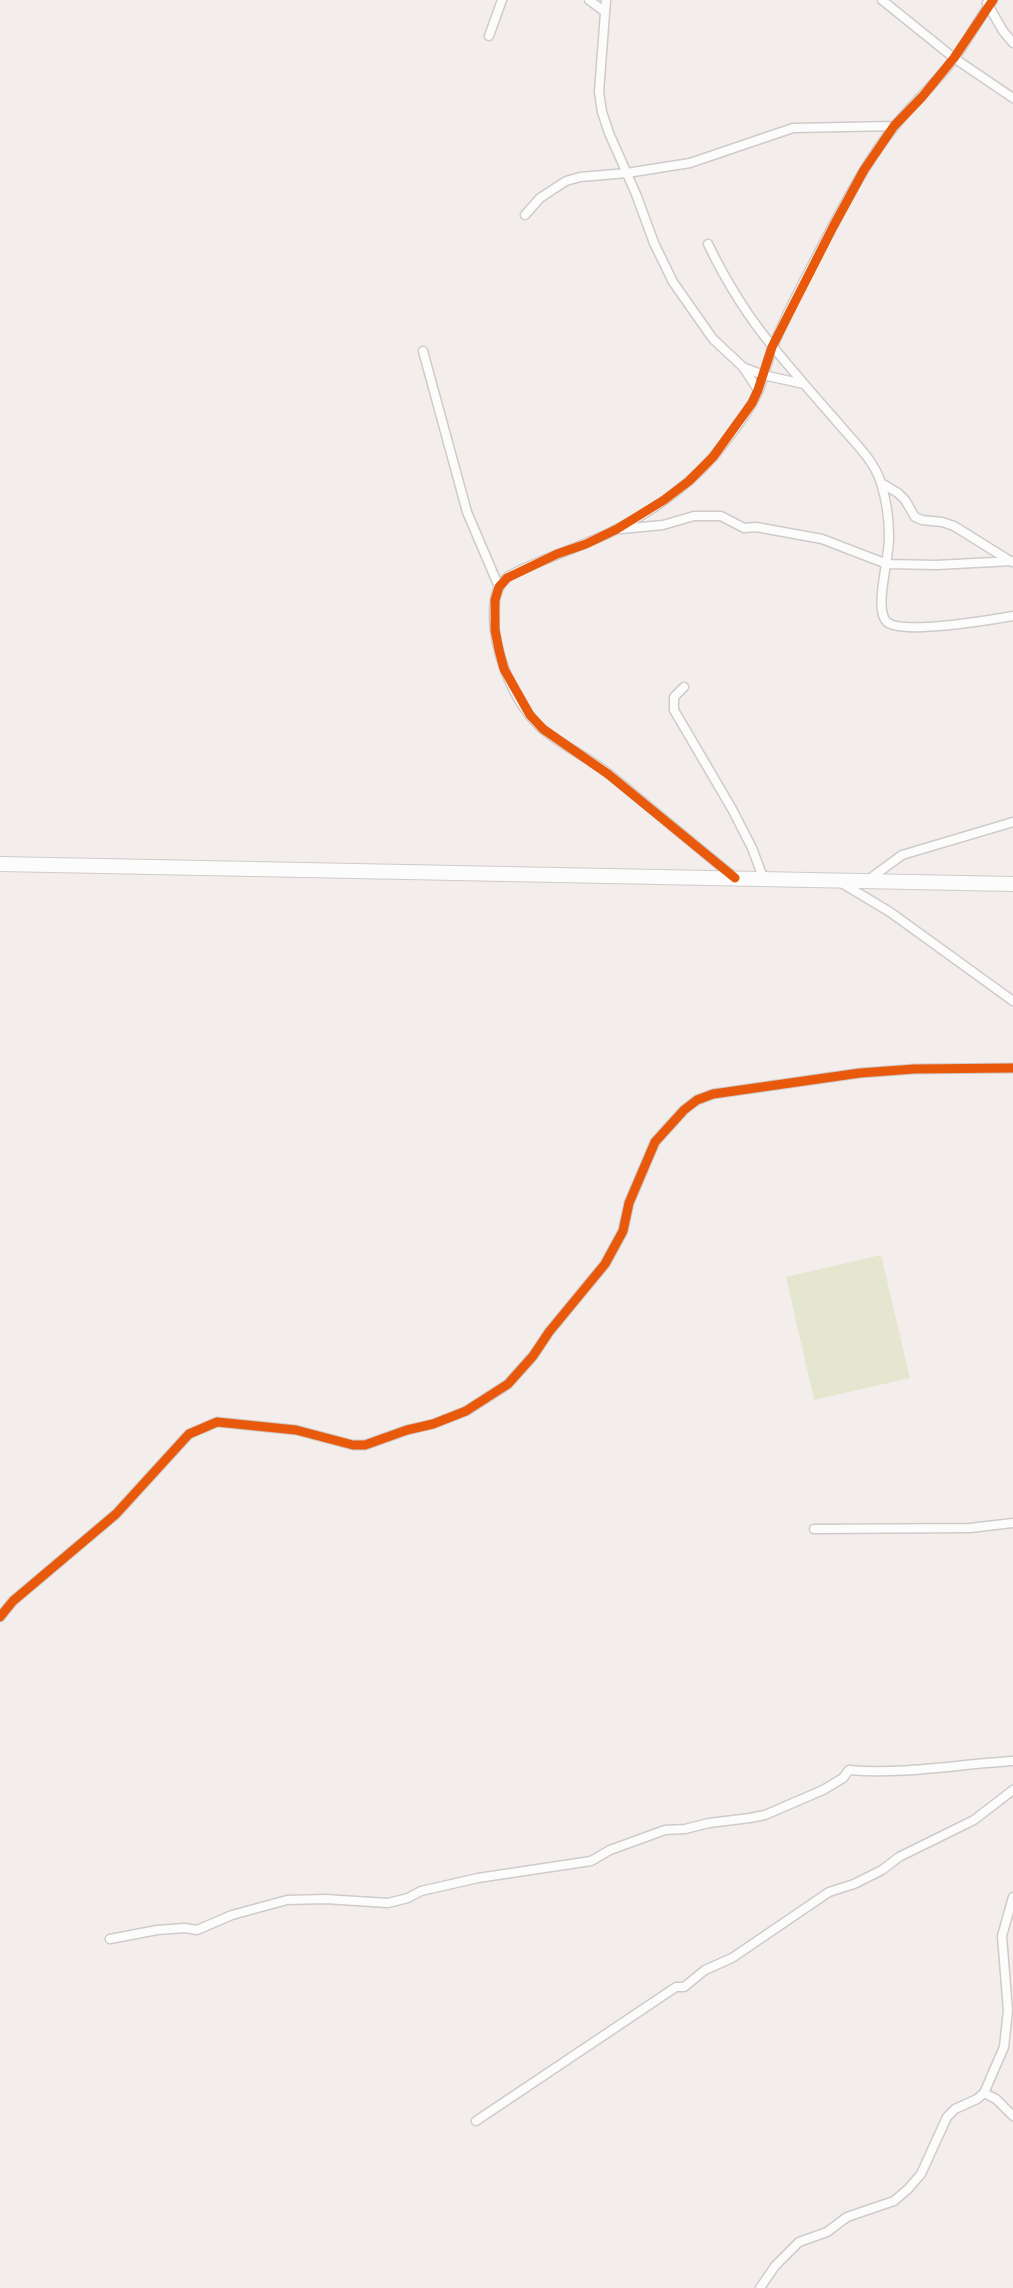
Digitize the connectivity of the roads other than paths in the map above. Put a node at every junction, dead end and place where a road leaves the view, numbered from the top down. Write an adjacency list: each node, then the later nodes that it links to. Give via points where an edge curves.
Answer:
1 (502, 0): 7 (street)
2 (589, 0): 6 (street)
3 (606, 0): 6 (street)
4 (882, 0): 9 (street)
5 (989, 2): 8 (street); 9 (street)
6 (604, 10): 12 (street, via 599,92 609,134)
7 (489, 36)
8 (1013, 43)
9 (954, 58): 10 (street); 11 (street)
10 (1013, 98)
11 (894, 126): 12 (street, via 793,128 690,163); 15 (street, via 864,170)
12 (627, 173): 13 (street, via 566,181 540,198); 17 (street, via 673,282 713,339)
13 (525, 215)
14 (708, 244): 15 (street, via 739,302)
15 (772, 347): 18 (street); 19 (street)
16 (423, 351): 25 (street, via 467,512)
17 (743, 367): 18 (street); 20 (street)
18 (764, 375): 19 (street); 20 (street)
19 (805, 384): 21 (street, via 864,453)
20 (758, 390): 22 (street, via 713,457 689,481)
21 (881, 483): 23 (street, via 898,493 915,517 954,526); 24 (street, via 889,537)
22 (617, 529): 24 (street, via 663,525 694,516 721,516 744,528 822,539); 25 (street, via 507,578)
23 (1012, 561): 24 (street, via 936,566)
24 (887, 564): 26 (street, via 882,614 897,626 982,622)
25 (499, 586): 30 (street, via 495,600 499,650 504,669 530,716 608,774)
26 (1013, 616)
27 (684, 687): 31 (street, via 674,697 674,710 732,809)
28 (1013, 822): 33 (street, via 902,855)
29 (0, 864): 30 (main road)
30 (735, 879): 31 (main road)
31 (764, 880): 32 (main road)
32 (837, 880): 33 (main road); 35 (street, via 890,912)
33 (867, 880): 34 (main road)
34 (1013, 884)
35 (1013, 1001)
36 (1013, 1068): 39 (street, via 860,1073 713,1094 696,1100 656,1142 628,1203 623,1231 605,1264 508,1384 466,1411 365,1445 273,1427 217,1422 204,1427 189,1434 116,1514 13,1601)
37 (1013, 1523): 38 (street, via 970,1528)
38 (814, 1529)
39 (0, 1617)
40 (1013, 1761): 43 (street, via 960,1767 849,1770 823,1790 765,1815 665,1830 591,1861 478,1878 388,1903 288,1900 232,1915 197,1930 157,1930)
41 (1013, 1790): 47 (street, via 974,1820 899,1857 882,1870 811,1902 732,1958 705,1970 684,1987 676,1987)
42 (1013, 1897): 44 (street, via 1001,1947)
43 (110, 1940)
44 (1010, 2013): 45 (street, via 1004,2047)
45 (984, 2093): 46 (street); 48 (street, via 947,2117 921,2174 908,2190 894,2201 847,2217 827,2232 799,2242)
46 (1013, 2116)
47 (476, 2121)
48 (760, 2288)

